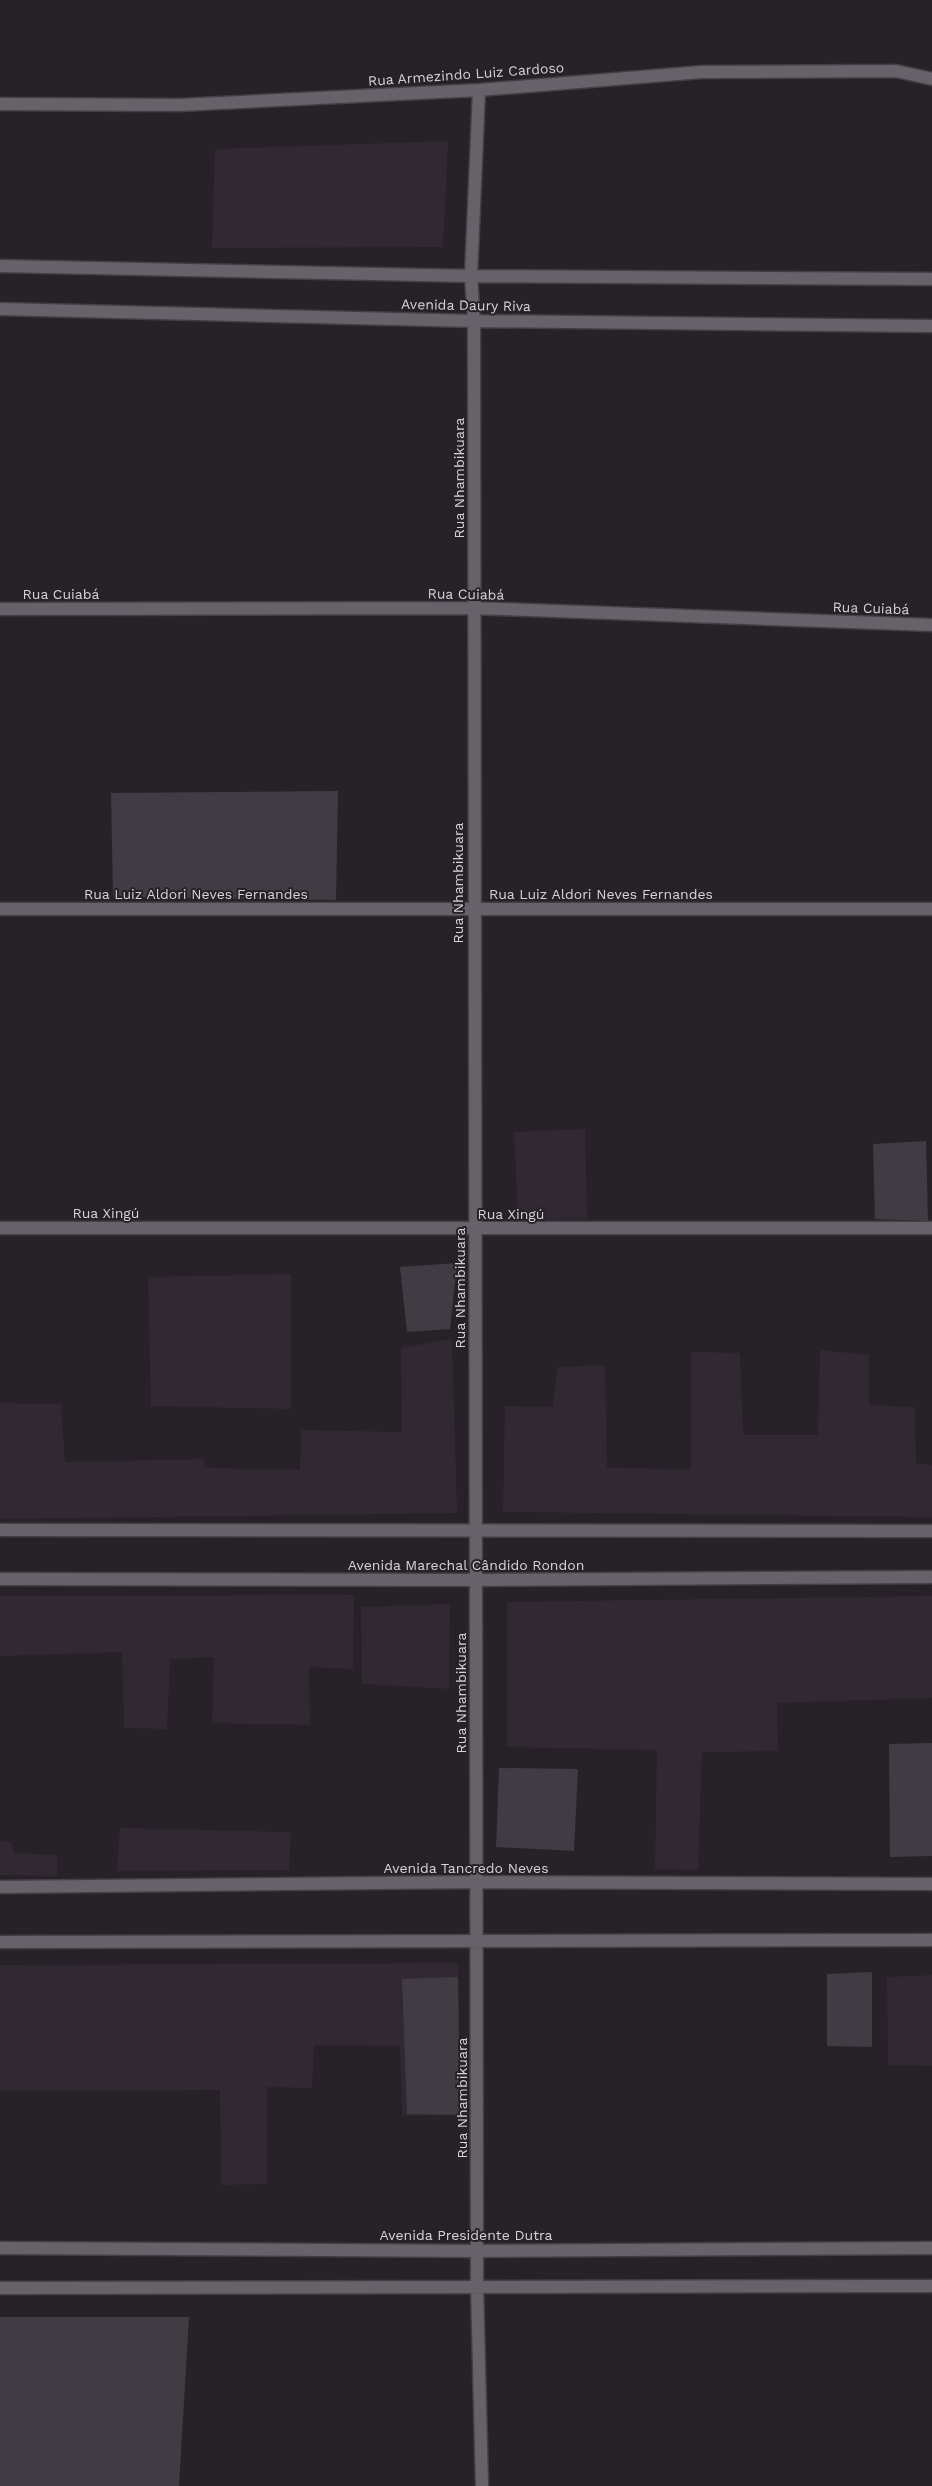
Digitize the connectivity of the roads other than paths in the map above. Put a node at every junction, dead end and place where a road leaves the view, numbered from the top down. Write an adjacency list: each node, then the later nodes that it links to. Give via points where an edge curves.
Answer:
1 (932, 79): 2 (street, Rua Armezindo Luiz Cardoso, via 896,71 702,72)
2 (479, 90): 3 (street, Rua Armezindo Luiz Cardoso, via 180,104); 5 (street, Rua Nhambikuara)
3 (0, 104)
4 (0, 266): 5 (street, Avenida Daury Riva)
5 (471, 276): 6 (street, Avenida Daury Riva); 8 (street, Rua Nhambikuara)
6 (932, 279)
7 (0, 310): 8 (street, Avenida Daury Riva)
8 (474, 321): 9 (street, Avenida Daury Riva); 10 (street, Rua Nhambikuara)
9 (932, 326)
10 (473, 608): 11 (street, Rua Cuiabá); 12 (street, Rua Cuiabá); 14 (street, Rua Nhambikuara)
11 (0, 610)
12 (932, 625)
13 (0, 909): 14 (street, Rua Luiz Aldori Neves Fernandes)
14 (473, 909): 15 (street, Rua Luiz Aldori Neves Fernandes); 18 (street, Rua Nhambikuara)
15 (932, 909)
16 (0, 1228): 18 (street, Rua Xingú)
17 (932, 1228): 18 (street, Rua Xingú)
18 (474, 1229): 21 (street, Rua Nhambikuara)
19 (0, 1530): 21 (street)
20 (932, 1531): 21 (street)
21 (475, 1532): 24 (street, Rua Nhambikuara)
22 (932, 1577): 24 (street, Avenida Marechal Cândido Rondon)
23 (0, 1579): 24 (street, Avenida Marechal Cândido Rondon)
24 (475, 1580): 25 (street, Rua Nhambikuara)
25 (477, 1882): 26 (street, Avenida Tancredo Neves); 27 (street, Avenida Tancredo Neves); 28 (street, Rua Nhambikuara)
26 (932, 1884)
27 (0, 1887)
28 (477, 1940): 29 (street); 30 (street); 33 (street, Rua Nhambikuara)
29 (932, 1940)
30 (0, 1942)
31 (0, 2248): 33 (street, Avenida Presidente Dutra)
32 (932, 2248): 33 (street, Avenida Presidente Dutra)
33 (477, 2251): 34 (street, Rua Nhambikuara)
34 (477, 2286): 35 (street); 36 (street); 37 (street, Rua Nhambikuara)
35 (932, 2286)
36 (0, 2288)
37 (482, 2486)

